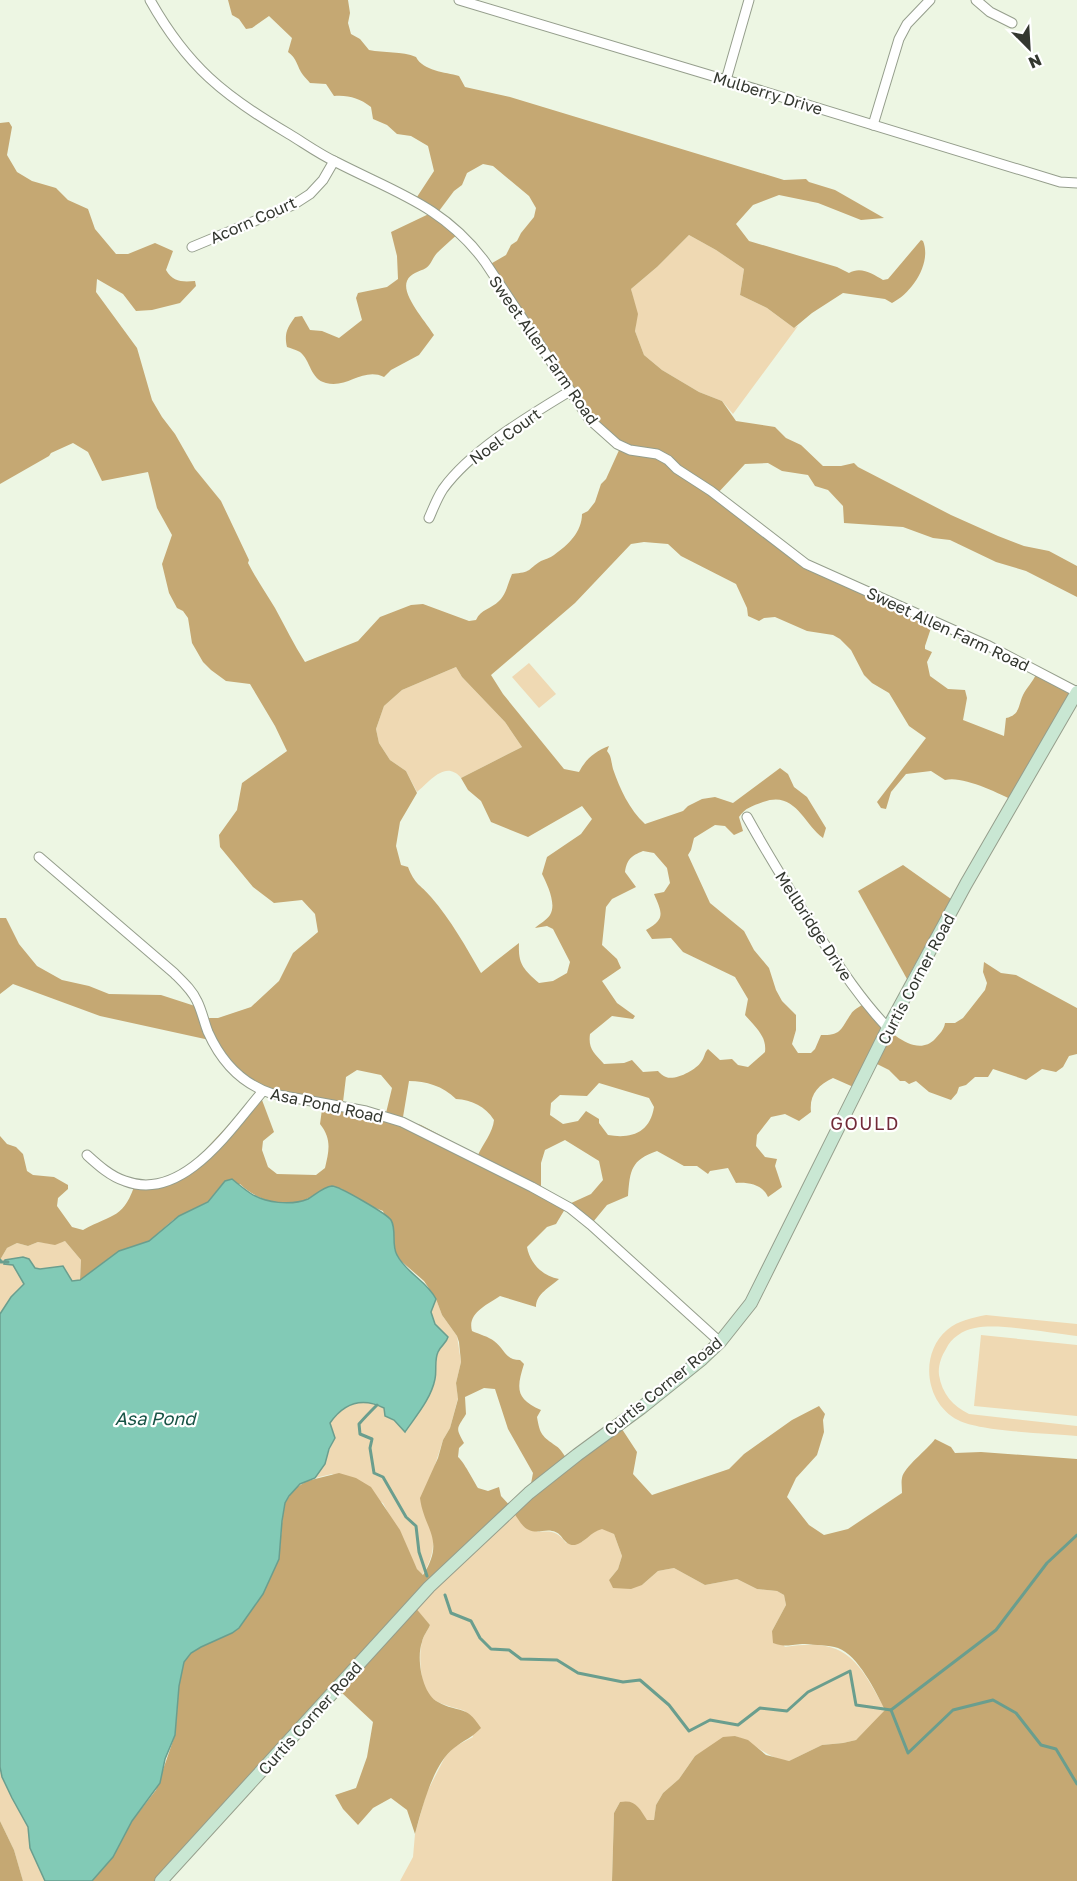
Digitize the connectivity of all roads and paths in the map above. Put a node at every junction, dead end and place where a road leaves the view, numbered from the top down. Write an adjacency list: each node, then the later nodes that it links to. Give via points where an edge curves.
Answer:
1 (150, 0): 9 (street, Sweet Allen Farm Road, via 176,41 220,89)
2 (459, 0): 7 (street, Mulberry Drive)
3 (749, 0): 7 (street)
4 (930, 0): 8 (street, via 907,24 899,39)
5 (976, 0): 6 (street)
6 (1012, 23)
7 (726, 80): 8 (street, Mulberry Drive)
8 (873, 125): 10 (street, Mulberry Drive, via 1060,182)
9 (334, 161): 11 (street, Acorn Court, via 310,194 293,205); 12 (street, Sweet Allen Farm Road, via 432,210 468,240)
10 (1077, 183)
11 (192, 247)
12 (570, 391): 13 (street, Noel Court, via 464,466 444,488); 14 (street, Sweet Allen Farm Road, via 589,419 612,441 630,450 662,456 806,564 987,645)
13 (429, 518)
14 (1077, 692): 17 (street, Curtis Corner Road)
15 (747, 817): 17 (street, Mellbridge Drive, via 825,945 868,1007)
16 (39, 857): 18 (street, Asa Pond Road, via 190,989 224,1062)
17 (888, 1028): 20 (street, Curtis Corner Road, via 751,1304)
18 (263, 1091): 19 (street, via 204,1159 181,1175 139,1185 106,1172); 20 (street, Asa Pond Road, via 402,1122 532,1187 591,1225)
19 (87, 1155)
20 (720, 1342): 21 (street, Curtis Corner Road, via 642,1408 529,1493 429,1587)
21 (161, 1881)

